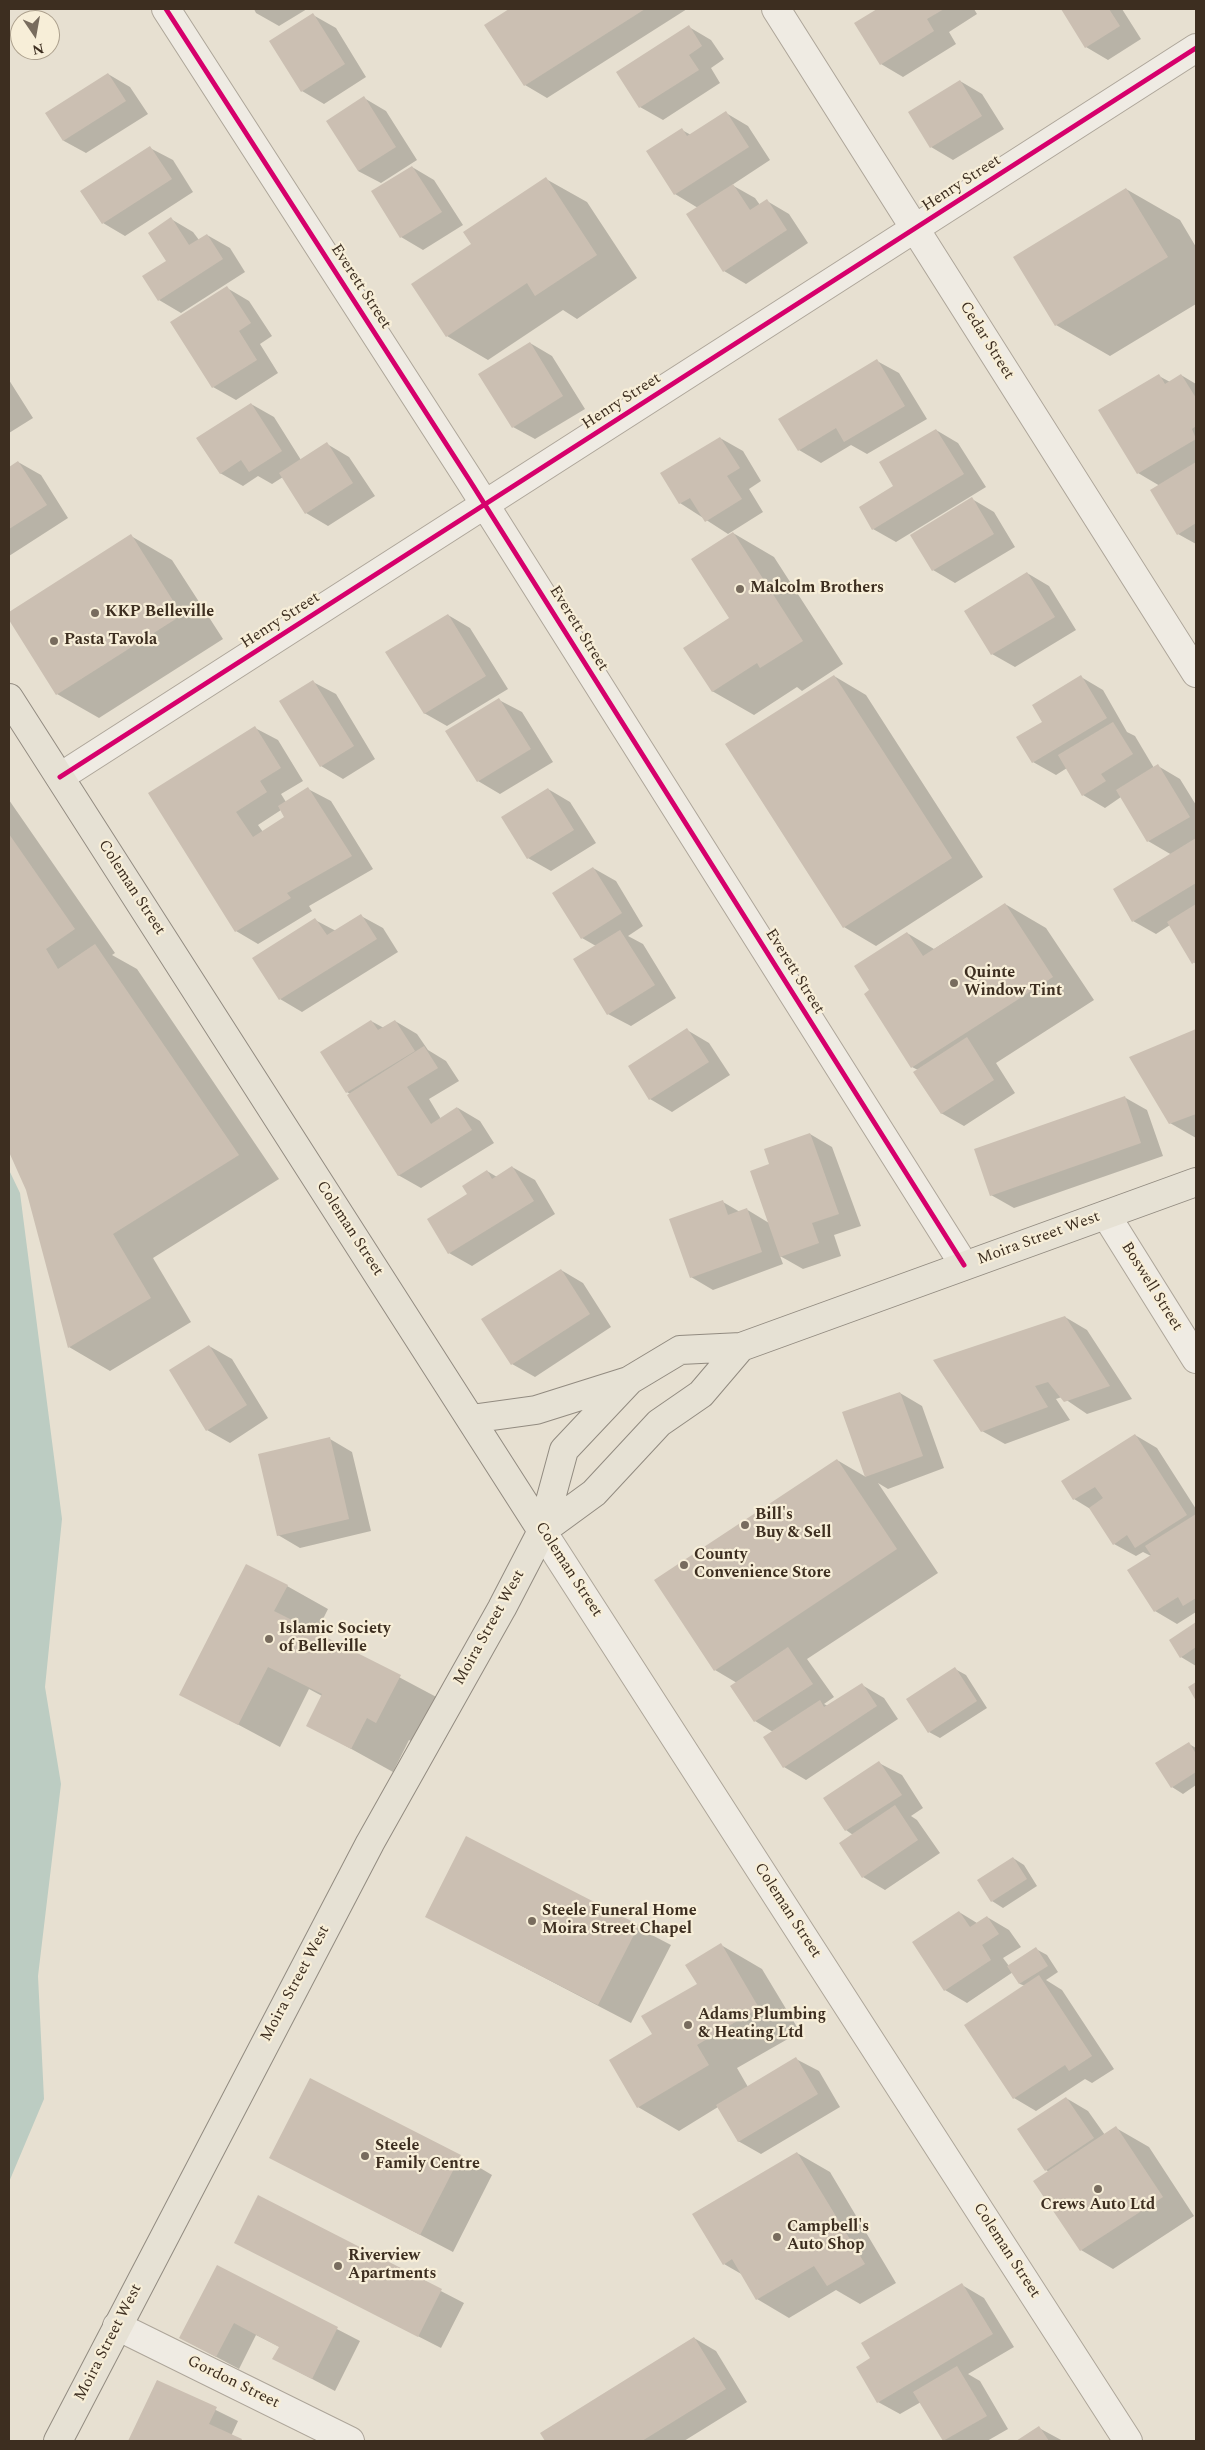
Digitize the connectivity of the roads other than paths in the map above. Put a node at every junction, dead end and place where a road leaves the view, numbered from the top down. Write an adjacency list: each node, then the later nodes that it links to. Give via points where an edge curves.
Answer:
1 (166, 9): 5 (street, Everett Street)
2 (776, 9): 4 (street, Cedar Street)
3 (1196, 48): 4 (street, Henry Street)
4 (915, 229): 5 (street, Henry Street); 6 (street, Cedar Street)
5 (485, 505): 8 (street, Henry Street); 11 (street, Everett Street)
6 (1196, 673)
7 (9, 698): 8 (main road, Coleman Street)
8 (60, 777): 15 (main road, Coleman Street)
9 (1196, 1182): 10 (main road, Moira Street West)
10 (1106, 1215): 11 (main road, Moira Street West); 13 (street, Boswell Street)
11 (964, 1266): 12 (main road, Moira Street West)
12 (741, 1347): 14 (main road, Moira Street West, via 680,1350); 16 (main road, Moira Street West, via 701,1394 660,1423 594,1494)
13 (1196, 1358)
14 (630, 1380): 15 (main road, via 536,1410); 16 (main road, Moira Street West, via 564,1450)
15 (471, 1419): 16 (main road, Coleman Street)
16 (542, 1530): 17 (main road, Moira Street West, via 502,1608 370,1843); 20 (street, Coleman Street)
17 (117, 2326): 18 (main road, Moira Street West); 19 (street, Gordon Street)
18 (58, 2441)
19 (350, 2441)
20 (1128, 2441)

